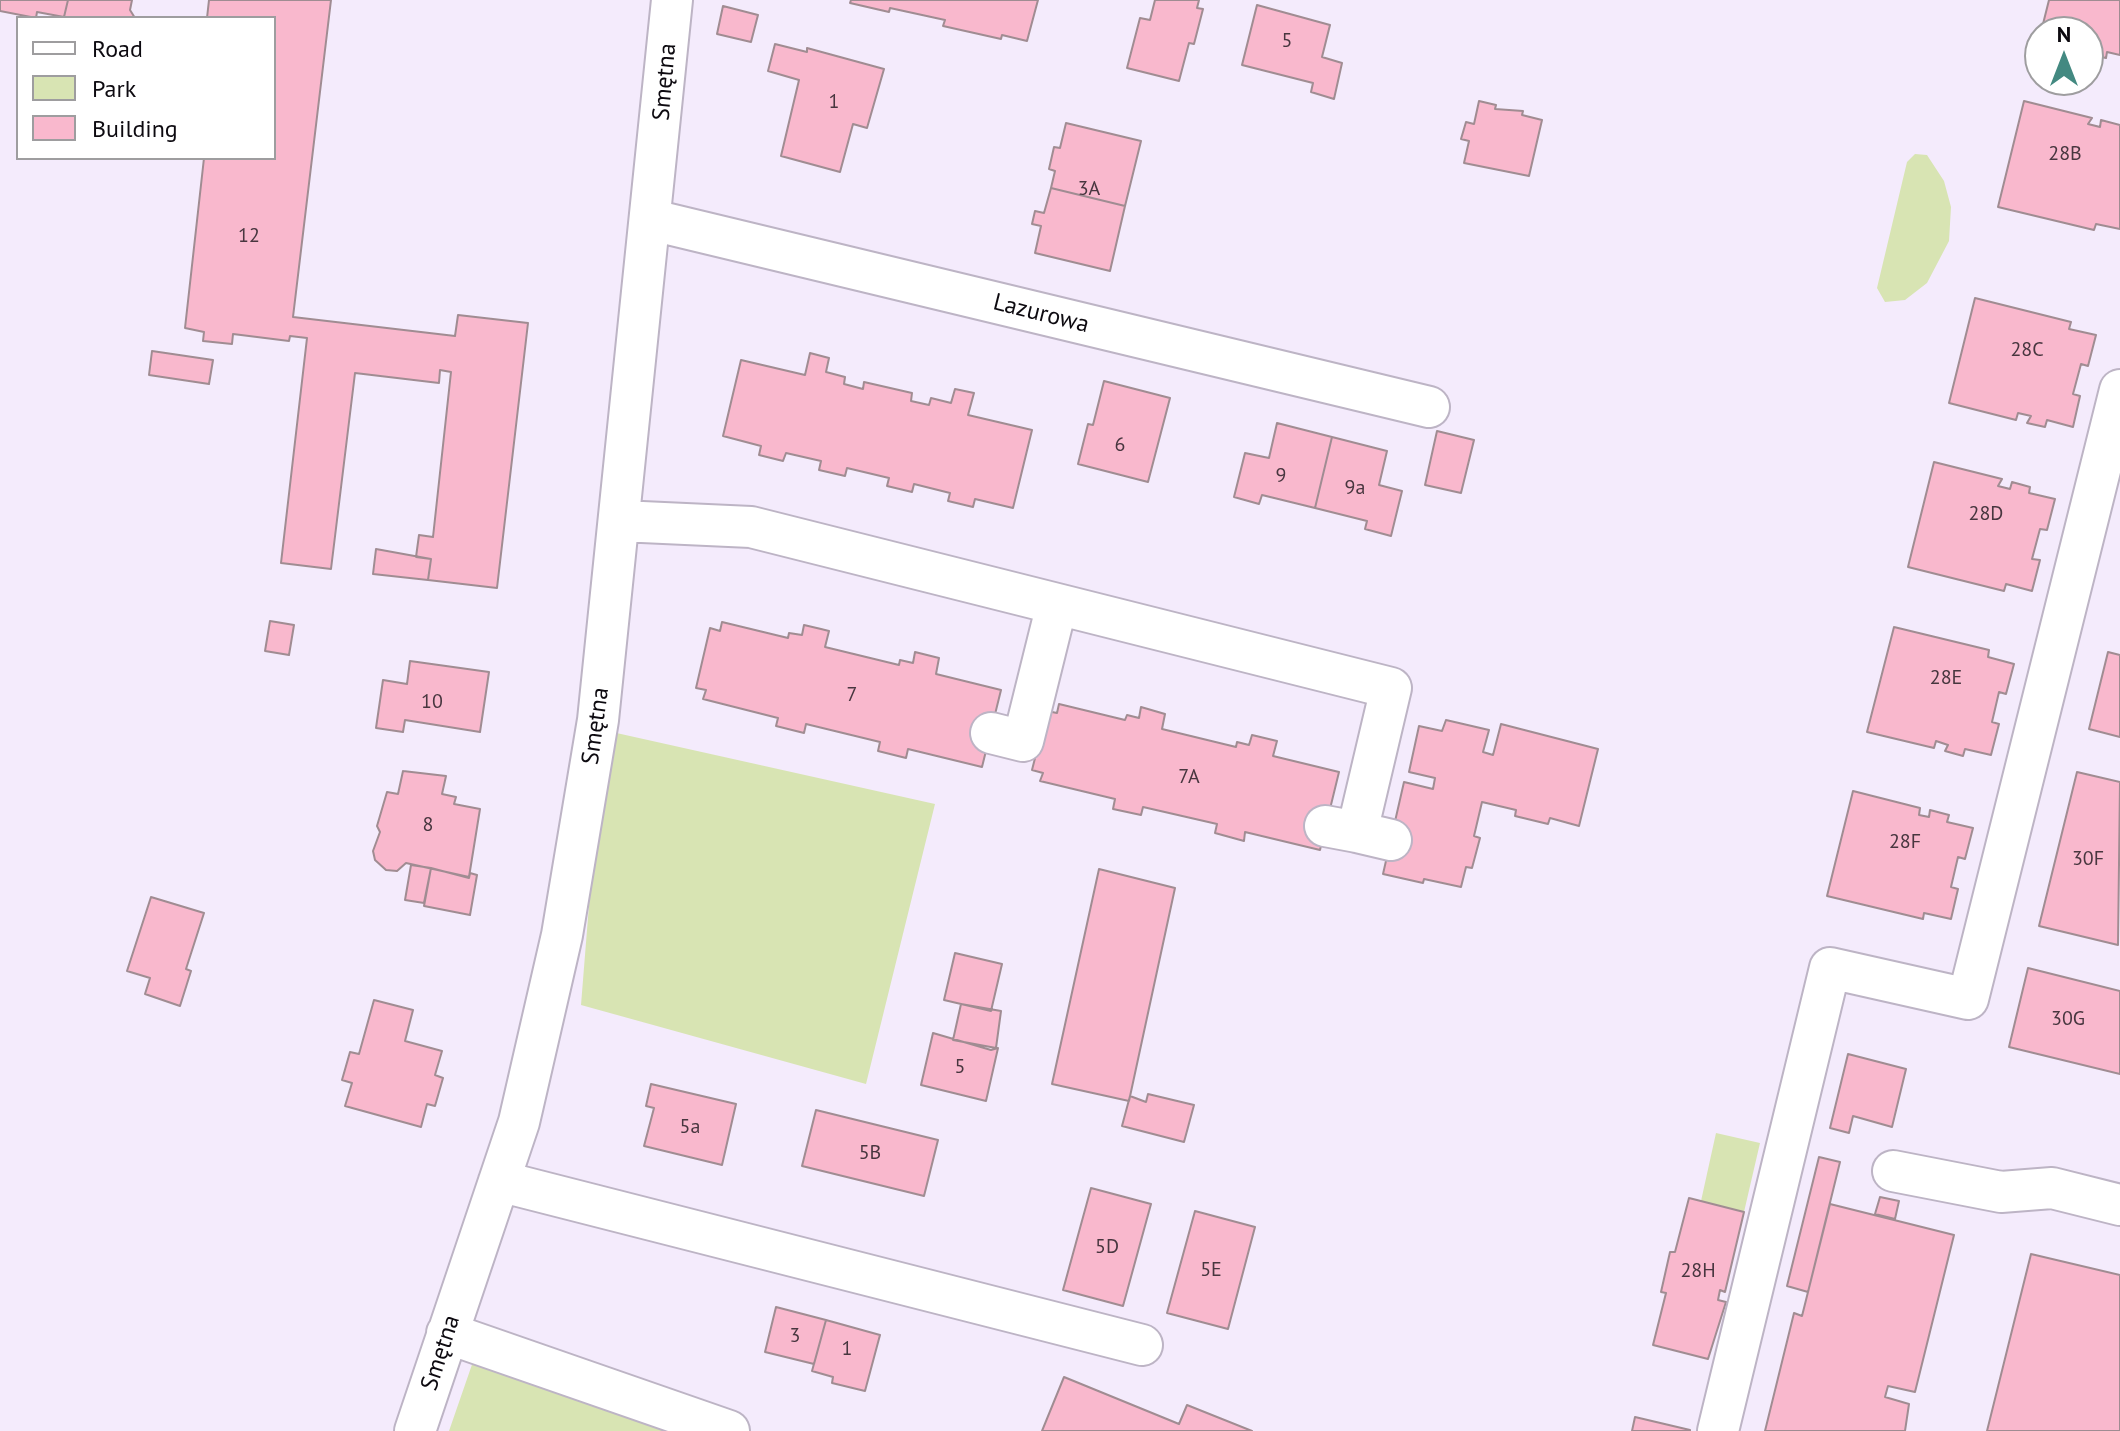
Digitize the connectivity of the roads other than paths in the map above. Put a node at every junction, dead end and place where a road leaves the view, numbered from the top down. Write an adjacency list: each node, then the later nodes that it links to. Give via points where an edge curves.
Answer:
1 (672, 0): 2 (street, Smętna)
2 (652, 220): 4 (street, Lazurowa); 5 (street, Smętna)
3 (2120, 390): 16 (street, via 1968,999 1830,968)
4 (1429, 407)
5 (620, 521): 6 (street, via 751,527); 10 (street, Smętna, via 598,720 562,935 519,1122)
6 (1057, 604): 7 (street, via 1023,741); 8 (street, via 1391,688)
7 (991, 733)
8 (1358, 833)
9 (1893, 1171): 11 (street, via 2001,1192 2052,1188)
10 (499, 1181): 12 (street, Smętna); 13 (street)
11 (2120, 1205)
12 (447, 1333): 14 (street, Smętna); 15 (street)
13 (1142, 1345)
14 (415, 1431)
15 (729, 1431)
16 (1718, 1431)

